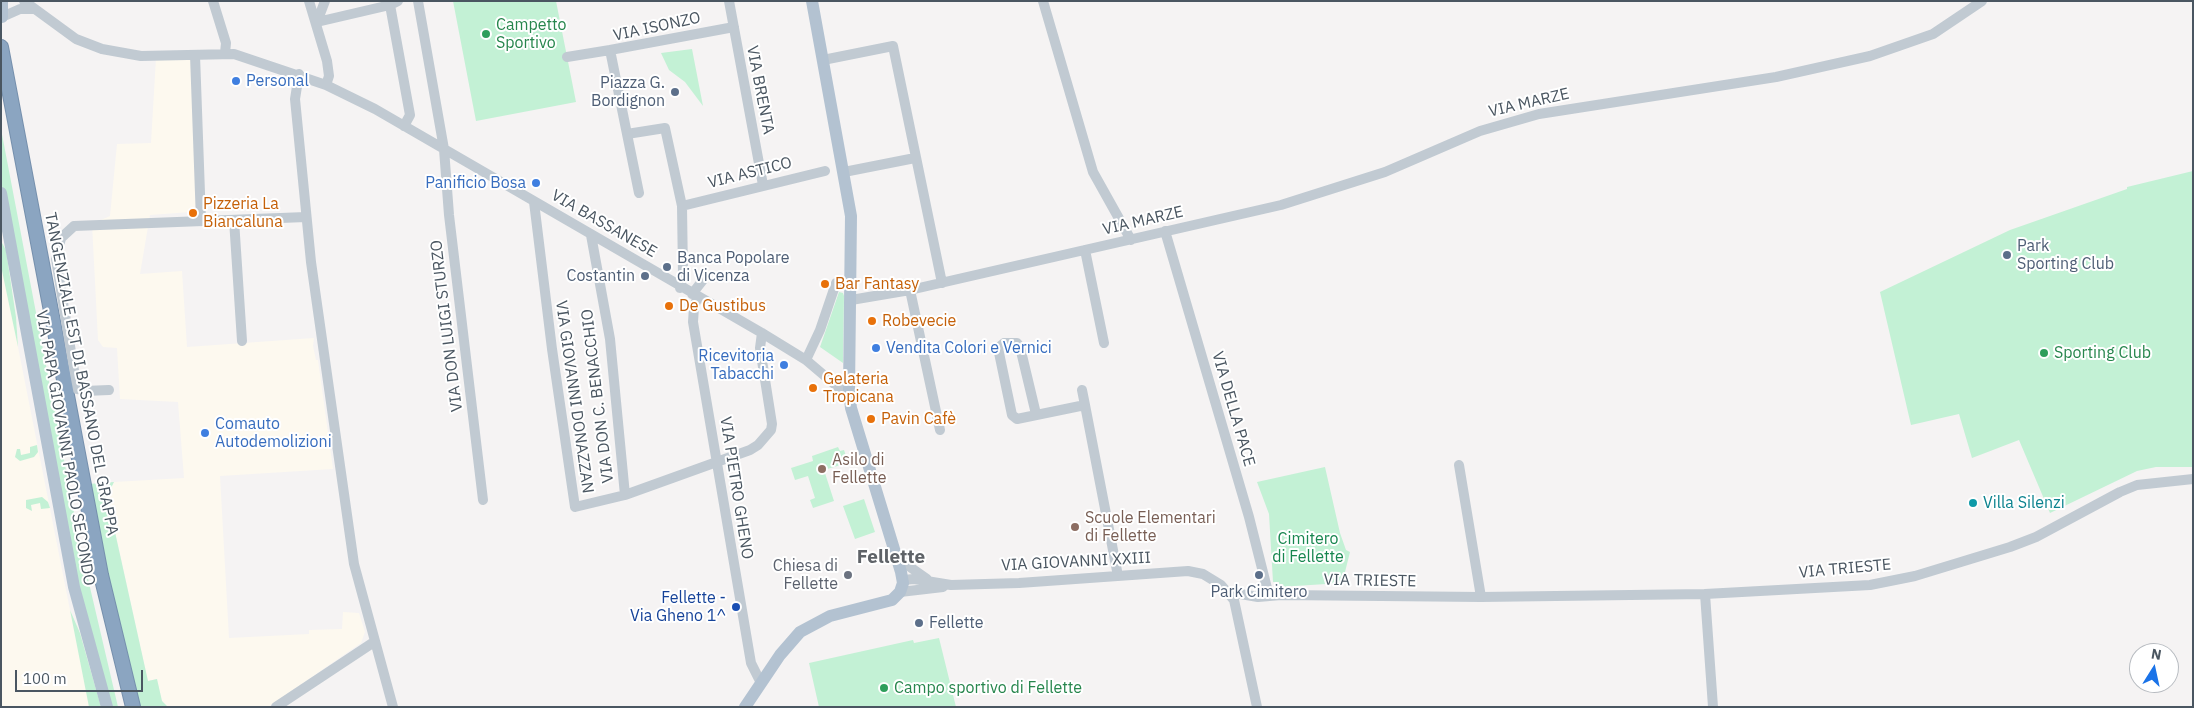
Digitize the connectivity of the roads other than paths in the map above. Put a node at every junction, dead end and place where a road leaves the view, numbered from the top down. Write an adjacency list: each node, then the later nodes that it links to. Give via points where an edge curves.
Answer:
1 (2, 1): 13 (main road)
2 (24, 1): 12 (street, VIA BASSANESE)
3 (213, 1): 18 (street, via 226,43)
4 (309, 1): 14 (street)
5 (325, 1): 14 (street)
6 (418, 1): 27 (street)
7 (729, 1): 15 (street, VIA BRENTA)
8 (812, 1): 21 (main road, VIA GIOVANNI XXIII)
9 (1043, 1): 43 (street, via 1093,172)
10 (1982, 1): 40 (street, VIA MARZE, via 1933,34 1870,56 1776,77 1539,114 1480,131 1386,172 1281,205)
11 (394, 3): 14 (street); 25 (street, via 410,116)
12 (33, 9): 13 (street, via 20,9); 19 (street, VIA BASSANESE, via 76,38 102,49 141,56)
13 (2, 17)
14 (317, 22): 23 (street, via 328,68)
15 (734, 27): 16 (street, VIA ISONZO); 31 (street, VIA BRENTA)
16 (610, 50): 20 (street, VIA ISONZO); 26 (street, VIA ISONZO)
17 (2, 51): 84 (highway, TANGENZIALE EST DI BASSANO DEL GRAPPA, via 92,528)
18 (225, 53): 19 (street, VIA BASSANESE); 22 (street, VIA BASSANESE)
19 (195, 54): 38 (street)
20 (567, 57)
21 (823, 60): 28 (street, via 893,46); 30 (main road, VIA GIOVANNI XXIII)
22 (299, 74): 23 (street, VIA BASSANESE); 36 (street, via 294,99)
23 (326, 85): 25 (street, VIA BASSANESE)
24 (1, 96): 83 (highway, TANGENZIALE EST DI BASSANO DEL GRAPPA, via 104,626)
25 (404, 126): 27 (street, VIA BASSANESE)
26 (628, 134): 32 (street, VIA ISONZO); 35 (street, via 665,128)
27 (444, 149): 34 (street, VIA BASSANESE); 67 (street, VIA DON LUIGI STURZO)
28 (916, 158): 30 (street); 48 (street)
29 (825, 171): 31 (street, VIA ASTICO)
30 (844, 172): 47 (main road, VIA GIOVANNI XXIII, via 851,216)
31 (763, 185): 35 (street, VIA ASTICO)
32 (639, 193)
33 (2, 197): 39 (main road, VIA PAPA GIOVANNI PAOLO SECONDO)
34 (534, 202): 41 (street, VIA BASSANESE); 66 (street, VIA GIOVANNI DONAZZAN, via 575,507)
35 (682, 206): 49 (street, via 683,275)
36 (306, 217): 37 (street); 79 (street, via 354,564)
37 (234, 220): 38 (street); 54 (street)
38 (201, 221): 57 (street, via 74,226 61,238 56,259 77,388)
39 (3, 223): 44 (main road, VIA PAPA GIOVANNI PAOLO SECONDO)
40 (1165, 231): 43 (street, VIA MARZE); 75 (street, VIA DELLA PACE, via 1263,565)
41 (591, 235): 49 (street, VIA BASSANESE); 66 (street, VIA DON C. BENACCHIO, via 610,339)
42 (1, 236): 44 (street)
43 (1131, 240): 45 (street, VIA MARZE)
44 (11, 246): 82 (main road, VIA PAPA GIOVANNI PAOLO SECONDO, via 74,588)
45 (1085, 250): 48 (street, VIA MARZE); 55 (street, VIA MARZE)
46 (703, 280): 51 (street, via 698,283)
47 (851, 281): 52 (main road, VIA GIOVANNI XXIII); 56 (street, via 836,283)
48 (942, 282): 50 (street, VIA MARZE)
49 (680, 288): 51 (street, VIA BASSANESE)
50 (910, 290): 52 (street, VIA MARZE); 62 (street)
51 (695, 295): 53 (street, VIA BASSANESE); 63 (street, VIA PIETRO GHENO, via 694,322)
52 (851, 300): 59 (main road, VIA GIOVANNI XXIII)
53 (762, 333): 56 (street, VIA BASSANESE); 63 (street, VIA GIOVANNI DONAZZAN, via 771,430 750,450)
54 (242, 341)
55 (1104, 344)
56 (806, 360): 59 (street, VIA BASSANESE, via 840,388)
57 (109, 390)
58 (1082, 390): 60 (street)
59 (849, 391): 68 (main road, VIA GIOVANNI XXIII, via 858,436)
60 (1085, 405): 61 (street); 69 (street)
61 (1036, 414): 61 (street, via 1020,347 1017,343 1004,343 998,348 1012,415 1017,419)
62 (940, 430)
63 (716, 461): 66 (street, VIA GIOVANNI DONAZZAN); 80 (street, VIA PIETRO GHENO, via 751,663)
64 (1459, 465): 77 (street)
65 (2193, 479): 74 (street, VIA TRIESTE, via 2137,485 2036,537 1892,582)
66 (625, 495)
67 (483, 500)
68 (895, 552): 70 (street, VIA GIOVANNI XXIII, via 910,567); 72 (main road, VIA GIOVANNI XXIII)
69 (1118, 576): 71 (street, VIA GIOVANNI XXIII); 73 (street, VIA GIOVANNI XXIII, via 1188,571 1217,581)
70 (935, 582): 71 (street, VIA GIOVANNI XXIII); 72 (street, VIA GIOVANNI XXIII)
71 (951, 585): 72 (street)
72 (901, 586): 80 (main road, via 892,600 830,616 808,626 790,642)
73 (1229, 592): 76 (street, VIA TRIESTE); 78 (street)
74 (1705, 594): 77 (street, VIA TRIESTE); 88 (street)
75 (1269, 596): 76 (street, VIA TRIESTE); 77 (street, VIA TRIESTE)
76 (1258, 597): 78 (street, VIA TRIESTE)
77 (1481, 597)
78 (1237, 610): 87 (street)
79 (374, 642): 85 (street); 86 (street)
80 (761, 683): 81 (main road)
81 (746, 706)
82 (108, 707)
83 (125, 707)
84 (133, 707)
85 (276, 707)
86 (393, 707)
87 (1257, 707)
88 (1713, 707)

